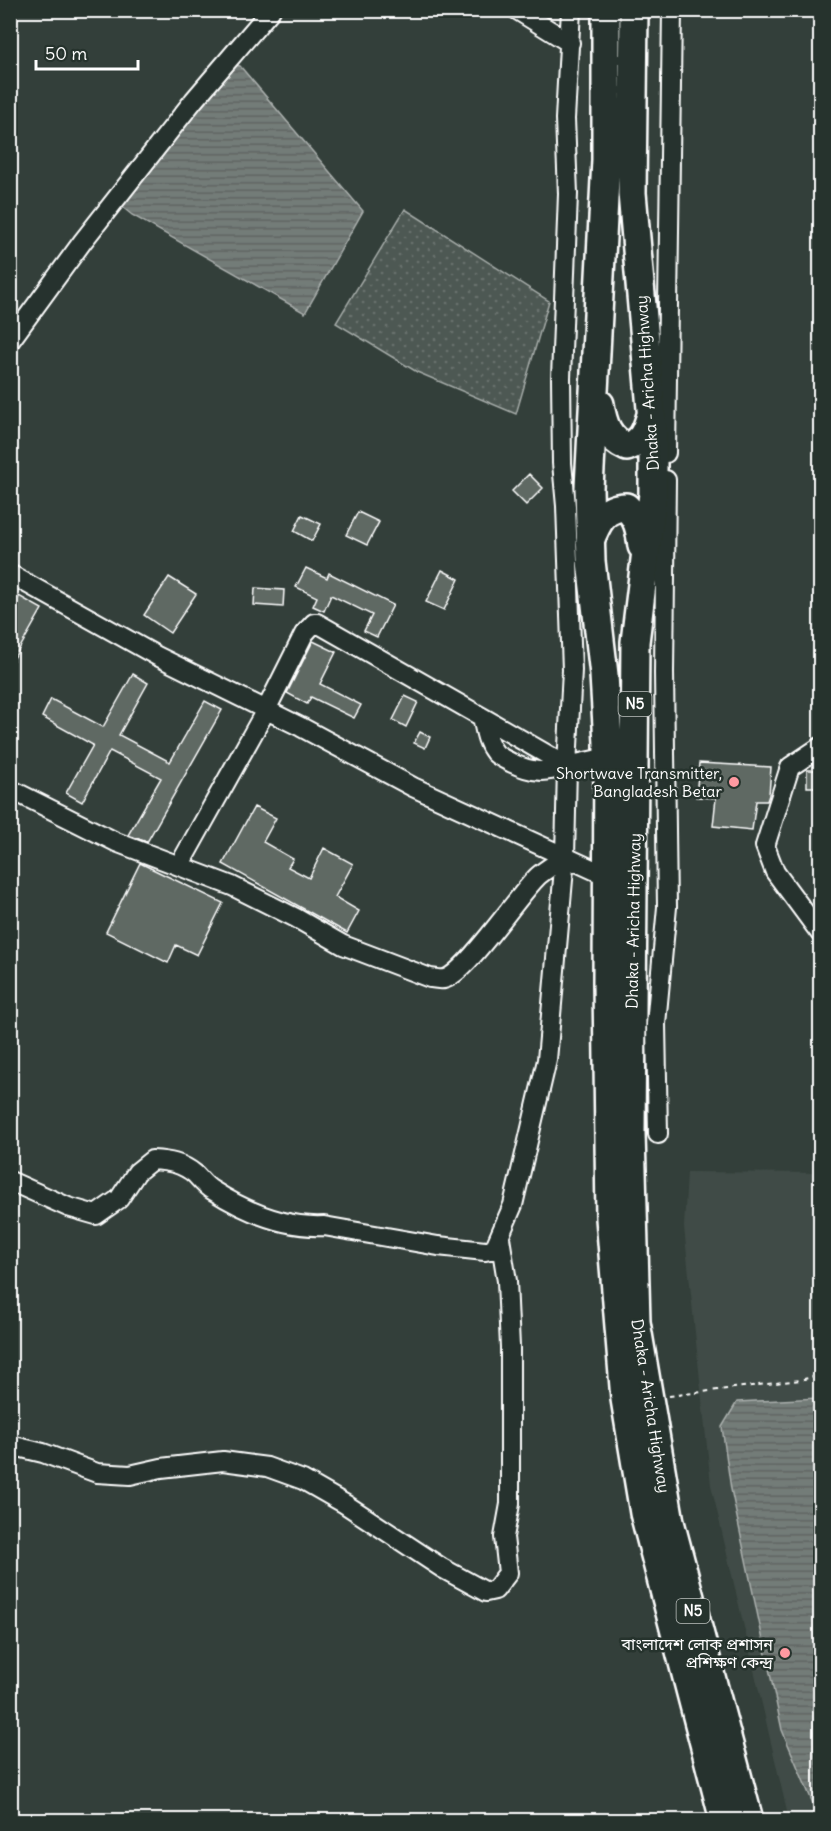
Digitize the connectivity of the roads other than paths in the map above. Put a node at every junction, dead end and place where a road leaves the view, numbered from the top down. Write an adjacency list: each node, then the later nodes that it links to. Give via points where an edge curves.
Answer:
1 (271, 10): 8 (street, via 194,100)
2 (517, 10): 7 (street)
3 (571, 10): 7 (street)
4 (606, 10): 9 (highway, Dhaka - Aricha Highway / N5, via 606,160)
5 (634, 10): 10 (highway, Dhaka - Aricha Highway / N5, via 632,193)
6 (672, 10): 24 (street, via 664,662 667,907 656,1024)
7 (570, 44): 18 (street, via 561,378 572,670)
8 (10, 341)
9 (596, 373): 10 (highway, via 602,416 608,433 618,444 637,444); 11 (highway, Dhaka - Aricha Highway / N5)
10 (651, 415): 12 (highway, Dhaka - Aricha Highway / N5, via 653,494)
11 (590, 541): 12 (highway, via 607,512 626,507 638,524); 17 (highway, Dhaka - Aricha Highway / N5)
12 (643, 570): 29 (highway, Dhaka - Aricha Highway / N5, via 635,642 631,1133 636,1322 670,1522)
13 (10, 574): 14 (street, via 157,656)
14 (266, 710): 15 (street, via 304,634 317,623); 20 (street, via 413,787); 21 (street)
15 (482, 717): 18 (street); 18 (street, via 490,744 506,760 531,772)
16 (820, 747): 23 (street, via 790,766 765,846 775,872)
17 (608, 757): 18 (street); 22 (highway, Dhaka - Aricha Highway / N5)
18 (567, 766): 20 (street)
19 (10, 789): 21 (street, via 116,842)
20 (565, 857): 21 (street, via 540,874 477,951 444,979 430,978 343,945 232,886); 22 (street); 26 (street, via 547,1060 513,1205)
21 (179, 866)
22 (607, 876): 28 (highway, Dhaka - Aricha Highway / N5, via 610,1218 625,1399 644,1513)
23 (820, 933)
24 (658, 1134)
25 (10, 1181): 26 (street, via 68,1208 96,1215 119,1199 137,1172 152,1160 173,1161 193,1172 210,1189 249,1210 283,1222 485,1251 494,1249)
26 (500, 1238): 27 (street, via 507,1281 510,1347 510,1504 504,1537 508,1573 495,1590 486,1592 303,1480 267,1467 223,1461 130,1475 97,1473)
27 (10, 1444)
28 (724, 1821)
29 (749, 1821)

